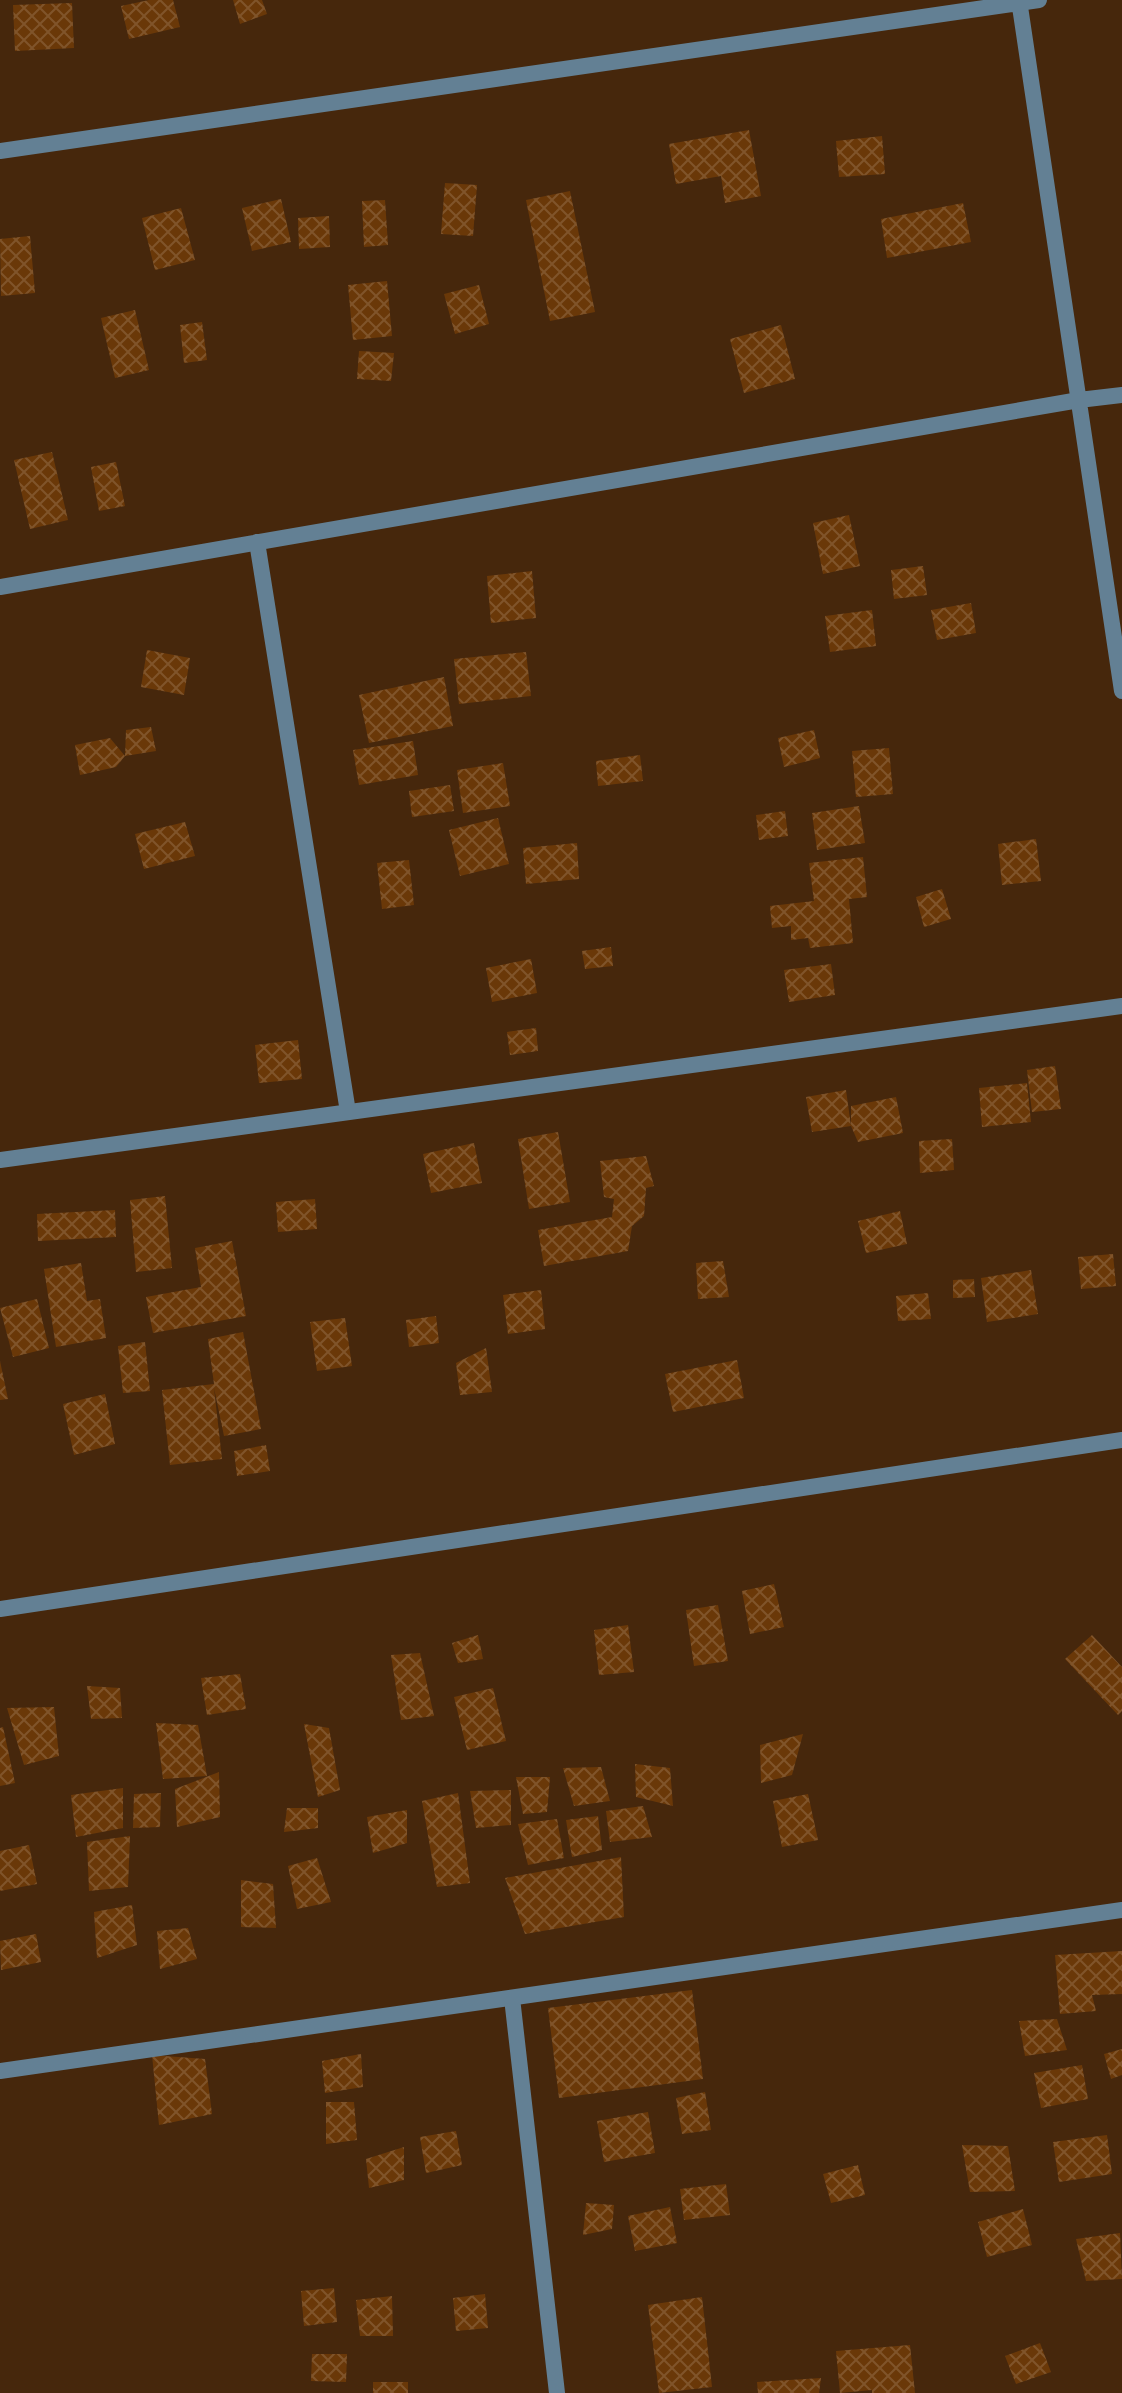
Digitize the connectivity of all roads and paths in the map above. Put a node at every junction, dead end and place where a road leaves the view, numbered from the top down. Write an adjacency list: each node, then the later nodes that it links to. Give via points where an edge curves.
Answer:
1 (1039, 0): 2 (street)
2 (1019, 2): 3 (street); 5 (street)
3 (0, 151)
4 (1122, 395): 5 (street)
5 (1079, 400): 6 (street); 8 (street)
6 (257, 542): 7 (street); 10 (street)
7 (0, 587)
8 (1122, 691)
9 (1122, 1006): 10 (street)
10 (348, 1112): 11 (street)
11 (0, 1160)
12 (1122, 1440): 13 (street)
13 (0, 1609)
14 (1122, 1910): 15 (street)
15 (512, 1998): 16 (street); 17 (street)
16 (0, 2071)
17 (557, 2393)

